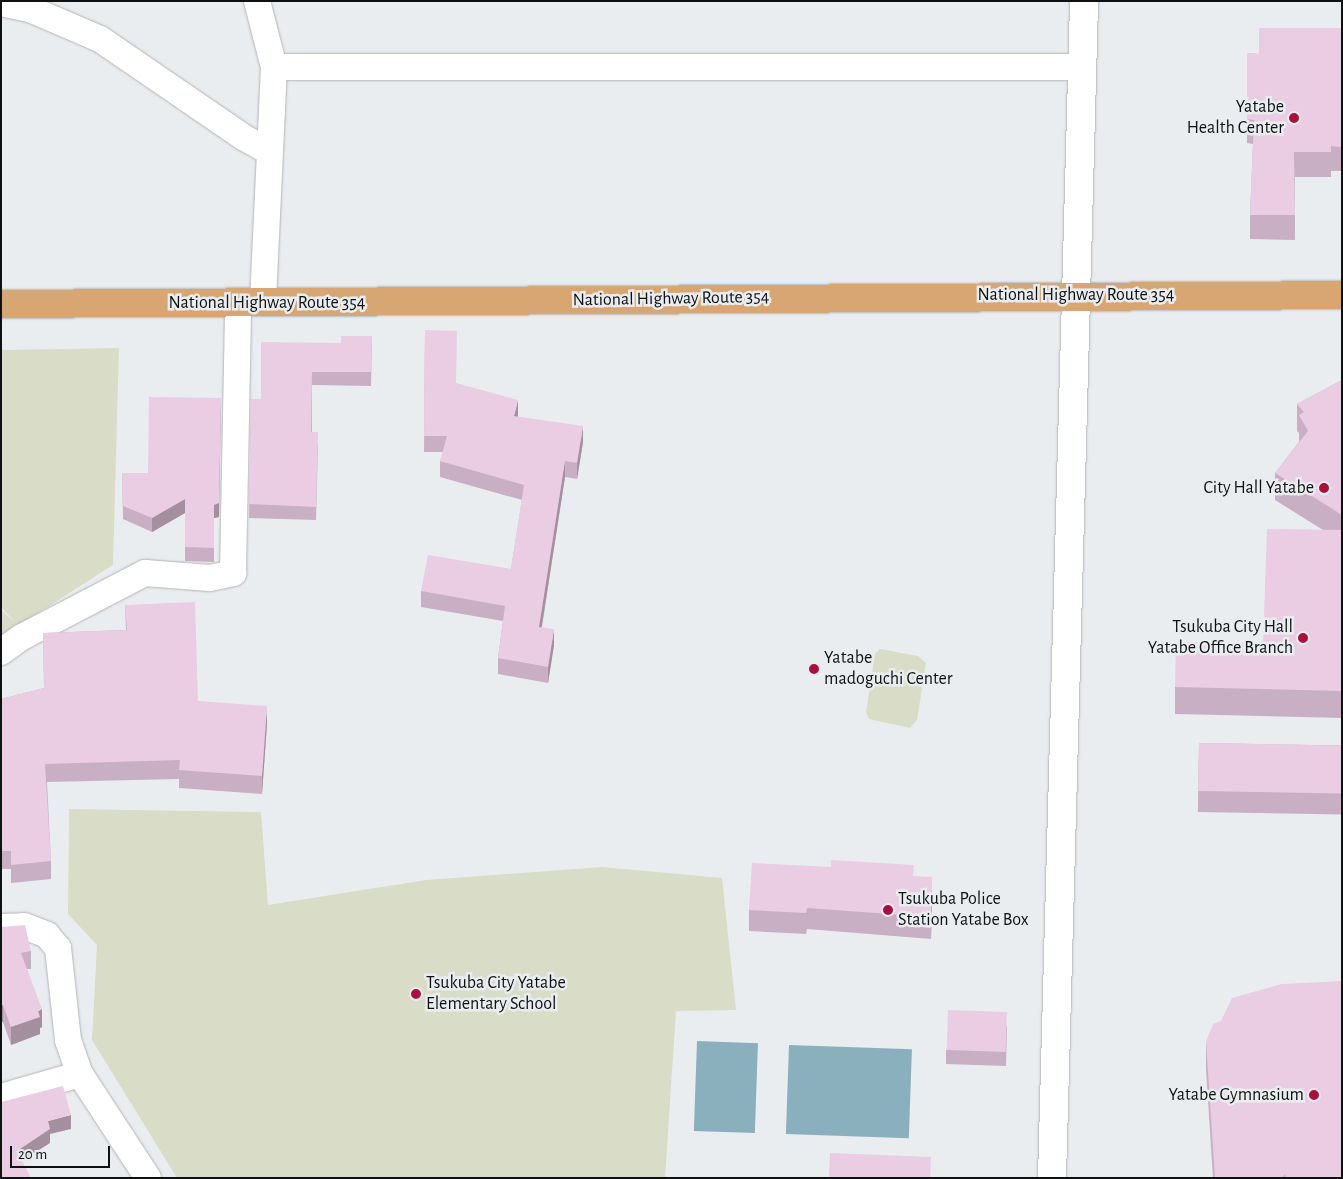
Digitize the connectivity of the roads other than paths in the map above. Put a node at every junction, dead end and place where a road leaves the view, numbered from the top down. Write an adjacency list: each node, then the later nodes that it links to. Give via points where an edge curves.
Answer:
1 (257, 1): 4 (street)
2 (1084, 1): 5 (street)
3 (1, 3): 6 (street, via 30,9 100,39)
4 (274, 67): 5 (street); 6 (street)
5 (1083, 67): 7 (street)
6 (268, 151): 9 (street)
7 (1078, 295): 8 (highway, National Highway Route 354); 9 (highway, National Highway Route 354); 16 (street)
8 (1342, 295)
9 (250, 303): 10 (highway, National Highway Route 354); 11 (street, via 233,573 210,578 145,573 22,637)
10 (1, 304)
11 (1, 652)
12 (1, 927): 13 (street, via 24,926 46,936 58,948 68,1040)
13 (80, 1074): 14 (street); 15 (street)
14 (1, 1097)
15 (148, 1178)
16 (1052, 1178)

